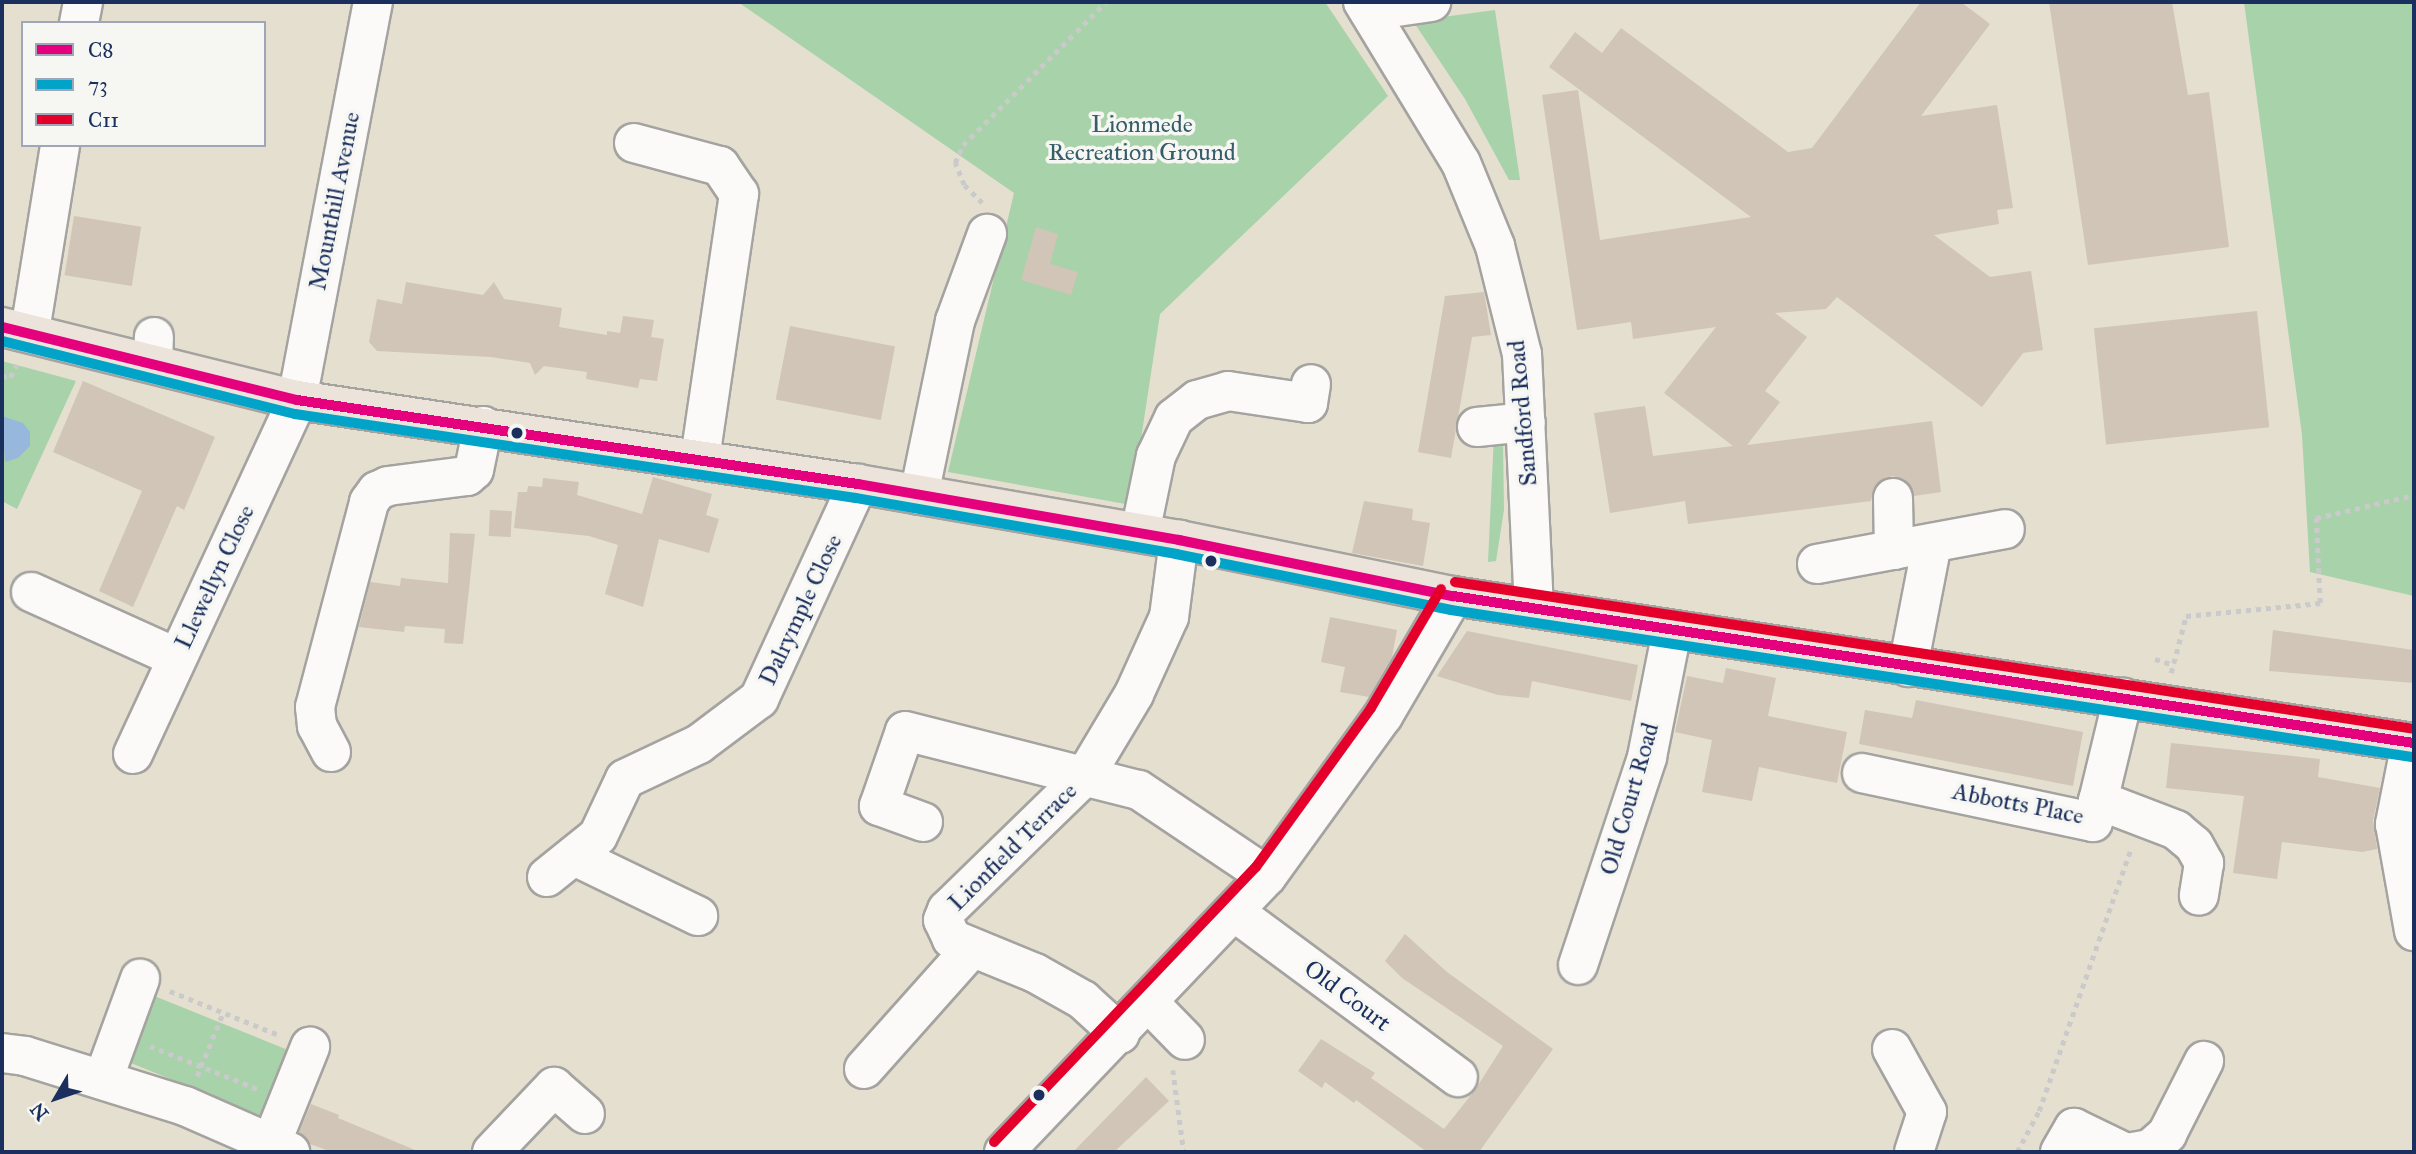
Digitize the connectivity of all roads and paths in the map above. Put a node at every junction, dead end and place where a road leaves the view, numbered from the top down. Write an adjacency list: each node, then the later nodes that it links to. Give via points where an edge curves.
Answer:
1 (83, 2): 5 (street)
2 (373, 2): 11 (street, Mounthill Avenue)
3 (1431, 2): 4 (street)
4 (1366, 6): 12 (street, Sandford Road, via 1461,163 1495,247 1522,354)
5 (79, 21)
6 (634, 143): 15 (street, via 720,166 739,194)
7 (60, 147): 9 (street)
8 (987, 234): 17 (street, via 955,321)
9 (16, 329): 11 (main road, via 89,336 153,350)
10 (1311, 384): 21 (street, via 1308,403 1228,391 1197,400 1174,418 1156,456)
11 (297, 400): 13 (main road); 30 (street, Llewellyn Close)
12 (1526, 422): 14 (street); 28 (street, Sandford Road)
13 (483, 426): 15 (main road); 37 (street, via 474,470 467,476 388,485 369,502 315,707 317,726)
14 (1477, 427)
15 (700, 457): 16 (main road)
16 (858, 484): 17 (main road); 47 (street, Dalrymple Close, via 759,699 699,744 625,779 598,836 560,866 645,889)
17 (919, 495): 21 (main road)
18 (2414, 495): 32 (path, via 2316,518 2320,603 2186,616)
19 (1893, 498): 24 (street)
20 (2005, 529): 23 (street)
21 (1140, 533): 22 (main road)
22 (1180, 540): 27 (main road); 40 (street, via 1169,617 1134,694)
23 (1932, 543): 24 (street); 33 (street)
24 (1894, 550): 25 (street)
25 (1817, 564)
26 (31, 592): 30 (street)
27 (1453, 596): 28 (main road); 44 (street, via 1383,716)
28 (1534, 608): 29 (main road)
29 (1672, 631): 33 (main road); 50 (street, Old Court Road, via 1647,757)
30 (177, 658): 38 (street, Llewellyn Close)
31 (2155, 659): 32 (path)
32 (2174, 665): 35 (path)
33 (1908, 667): 34 (main road)
34 (2123, 698): 35 (main road); 42 (street, Abbotts Place)
35 (2161, 704): 36 (main road)
36 (2412, 743): 41 (street)
37 (331, 751)
38 (133, 754)
39 (1862, 773): 42 (street, Abbotts Place)
40 (1085, 776): 43 (street, via 905,731 878,806); 44 (street, via 1139,790); 49 (street, Lionfield Terrace, via 947,910 946,931)
41 (2408, 791): 48 (street, via 2395,824)
42 (2095, 811): 45 (street, via 2176,830 2194,845 2204,863); 73 (path, via 2135,839 2039,1111)
43 (923, 822)
44 (1267, 876): 46 (street)
45 (2199, 896)
46 (1236, 913): 52 (street); 63 (street, Old Court)
47 (698, 915)
48 (2414, 931)
49 (970, 950): 55 (street, Lionfield Terrace, via 1035,974 1083,1000); 62 (street, Lionfield Terrace)
50 (1578, 965)
51 (140, 979): 53 (path); 54 (street)
52 (1150, 1004): 55 (street); 56 (street)
53 (223, 1013): 57 (path); 61 (path)
54 (117, 1033): 61 (path); 64 (street)
55 (1120, 1034): 70 (street)
56 (1185, 1040): 71 (path, via 1172,1058)
57 (310, 1047): 65 (street)
58 (1892, 1049): 72 (street, via 1927,1112)
59 (2, 1053): 64 (street)
60 (2204, 1061): 76 (street, via 2167,1134 2150,1149)
61 (201, 1066): 65 (path); 66 (path)
62 (864, 1069)
63 (1458, 1077)
64 (103, 1080): 66 (street)
65 (288, 1102): 68 (street)
66 (185, 1106): 68 (street)
67 (585, 1114): 69 (street, via 554,1087)
68 (280, 1148)
69 (492, 1152)
70 (1004, 1152)
71 (1184, 1152)
72 (1914, 1152)
73 (2017, 1152)
74 (2060, 1152): 75 (street, via 2074,1128)
75 (2124, 1152)
76 (2133, 1152)

